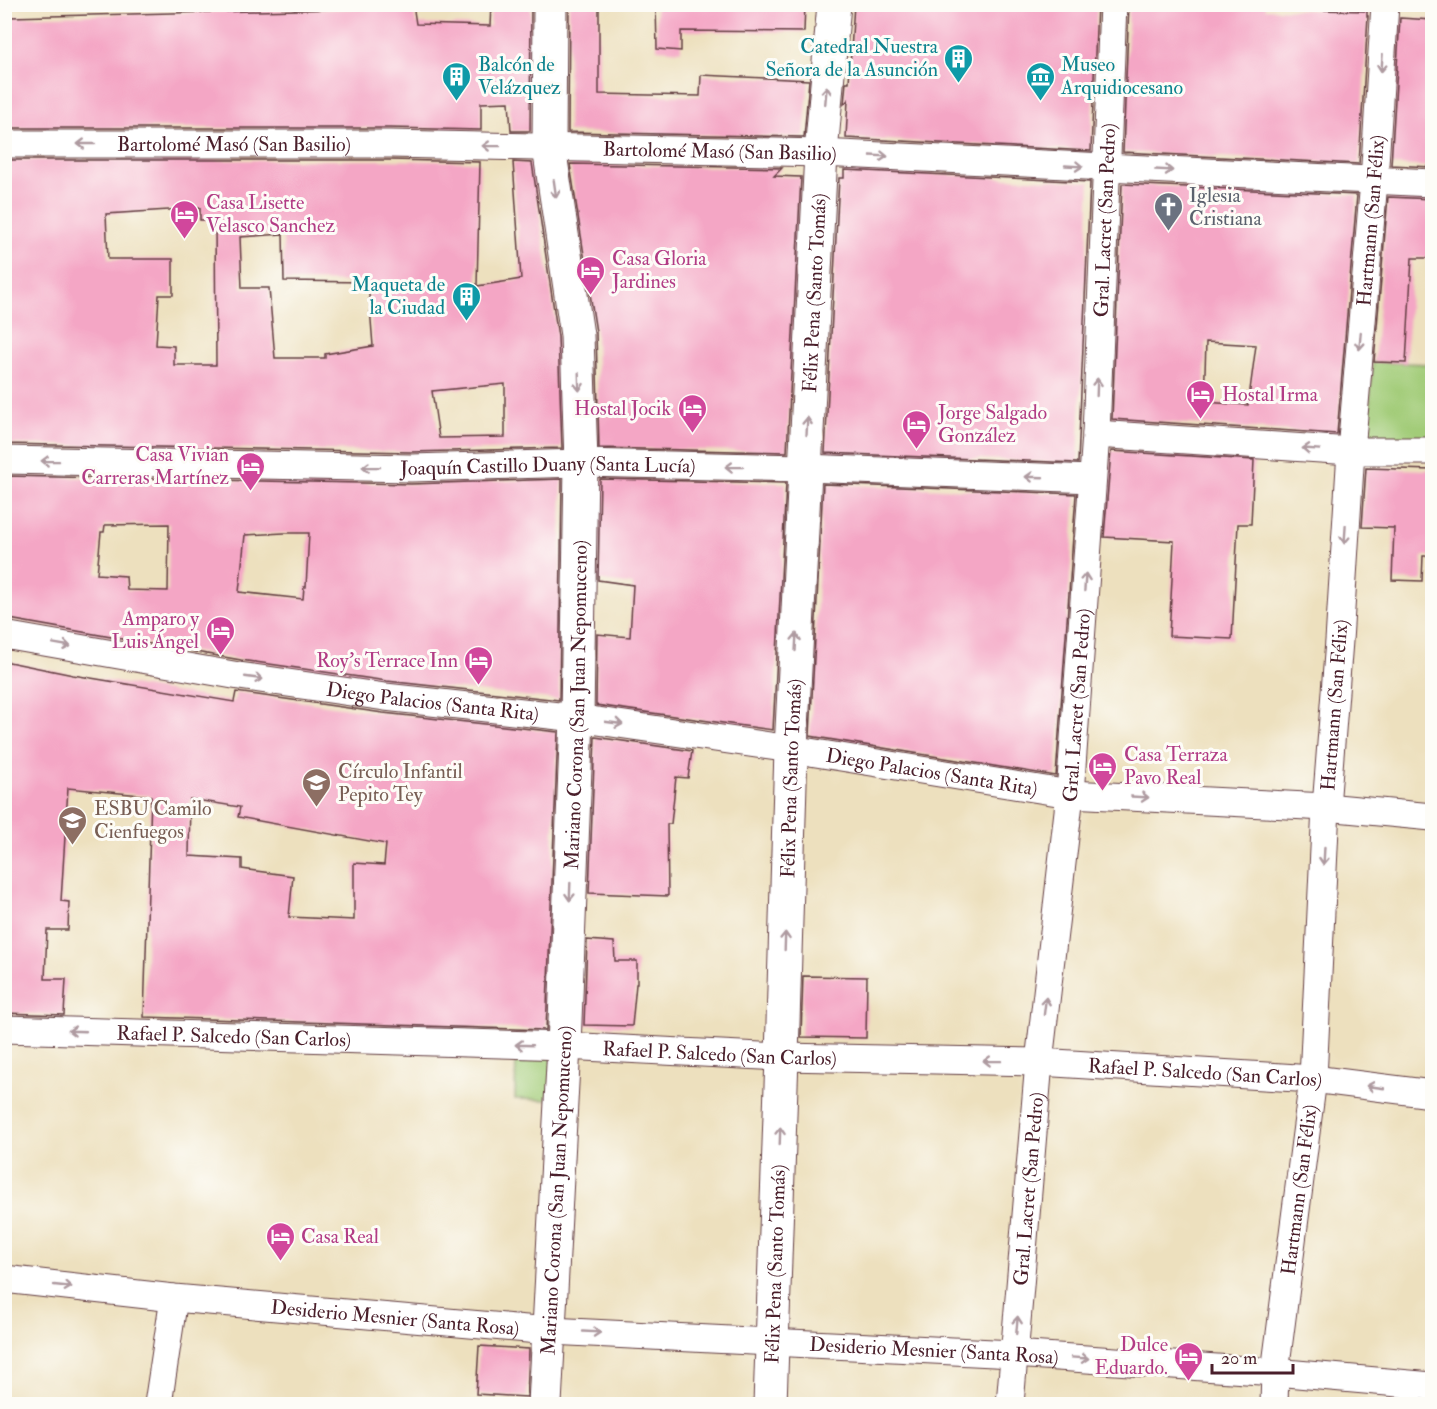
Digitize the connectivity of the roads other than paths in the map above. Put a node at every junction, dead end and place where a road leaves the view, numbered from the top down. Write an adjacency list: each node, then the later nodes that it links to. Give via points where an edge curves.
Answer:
1 (550, 4): 6 (street, Mariano Corona (San Juan Nepomuceno))
2 (834, 4): 7 (street, Félix Pena (Santo Tomás), one-way to 2)
3 (1113, 4): 8 (street, Gral. Lacret (San Pedro))
4 (1385, 4): 9 (street, Hartmann (San Félix), one-way to 9)
5 (4, 144): 6 (street, Bartolomé Masó (San Basilio), one-way to 5)
6 (549, 147): 7 (street, Bartolomé Masó (San Basilio)); 15 (street, Mariano Corona (San Juan Nepomuceno), one-way to 15, via 577,335)
7 (821, 153): 8 (street, Bartolomé Masó (San Basilio), one-way to 8); 16 (street, Félix Pena (Santo Tomás), one-way to 7)
8 (1106, 167): 9 (street, Bartolomé Masó (San Basilio), one-way to 9); 11 (street, Gral. Lacret (San Pedro), one-way to 8)
9 (1374, 181): 10 (street, Bartolomé Masó (San Basilio)); 12 (street, Hartmann (San Félix), one-way to 12)
10 (1432, 183)
11 (1096, 434): 12 (street, one-way to 11); 17 (street, Gral. Lacret (San Pedro))
12 (1351, 451): 13 (street); 22 (street, Hartmann (San Félix), one-way to 22)
13 (1432, 451)
14 (4, 460): 15 (street, Joaquín Castillo Duany (Santa Lucía), one-way to 14, via 411,468)
15 (581, 464): 16 (street, Joaquín Castillo Duany (Santa Lucía), one-way to 15); 19 (street, Mariano Corona (San Juan Nepomuceno))
16 (805, 468): 17 (street, Joaquín Castillo Duany (Santa Lucía), one-way to 16); 20 (street, Félix Pena (Santo Tomás), one-way to 16)
17 (1092, 479): 21 (street, Gral. Lacret (San Pedro), one-way to 17)
18 (4, 635): 19 (street, Diego Palacios (Santa Rita), one-way to 19, via 250,678)
19 (577, 718): 20 (street, Diego Palacios (Santa Rita), one-way to 20); 25 (street, Mariano Corona (San Juan Nepomuceno), one-way to 25)
20 (791, 749): 21 (street, Diego Palacios (Santa Rita)); 26 (street, Félix Pena (Santo Tomás), one-way to 20)
21 (1070, 794): 22 (street, Diego Palacios (Santa Rita), one-way to 22); 27 (street, Gral. Lacret (San Pedro), one-way to 21)
22 (1326, 807): 23 (street, Diego Palacios (Santa Rita)); 28 (street, Hartmann (San Félix), one-way to 28)
23 (1432, 817)
24 (4, 1029): 25 (street, Rafael P. Salcedo (San Carlos), one-way to 24)
25 (564, 1046): 26 (street, Rafael P. Salcedo (San Carlos)); 32 (street, Mariano Corona (San Juan Nepomuceno))
26 (782, 1056): 27 (street, Rafael P. Salcedo (San Carlos), one-way to 26); 33 (street, Félix Pena (Santo Tomás), one-way to 26)
27 (1039, 1062): 28 (street, Rafael P. Salcedo (San Carlos)); 34 (street, Gral. Lacret (San Pedro), one-way to 27)
28 (1313, 1079): 29 (street, Rafael P. Salcedo (San Carlos), one-way to 28); 35 (street, Hartmann (San Félix))
29 (1432, 1094)
30 (4, 1279): 31 (street, Desiderio Mesnier (Santa Rosa), one-way to 31)
31 (174, 1298): 32 (street, Desiderio Mesnier (Santa Rosa)); 37 (street)
32 (550, 1330): 33 (street, Desiderio Mesnier (Santa Rosa), one-way to 33); 38 (street, Mariano Corona (San Juan Nepomuceno))
33 (773, 1341): 34 (street, Desiderio Mesnier (Santa Rosa)); 39 (street, Félix Pena (Santo Tomás))
34 (1014, 1354): 35 (street, Desiderio Mesnier (Santa Rosa), one-way to 35); 40 (street, Gral. Lacret (San Pedro))
35 (1275, 1371): 36 (street, Desiderio Mesnier (Santa Rosa)); 41 (street, Hartmann (San Félix))
36 (1432, 1386)
37 (158, 1404)
38 (545, 1404)
39 (770, 1404)
40 (1010, 1404)
41 (1274, 1404)

